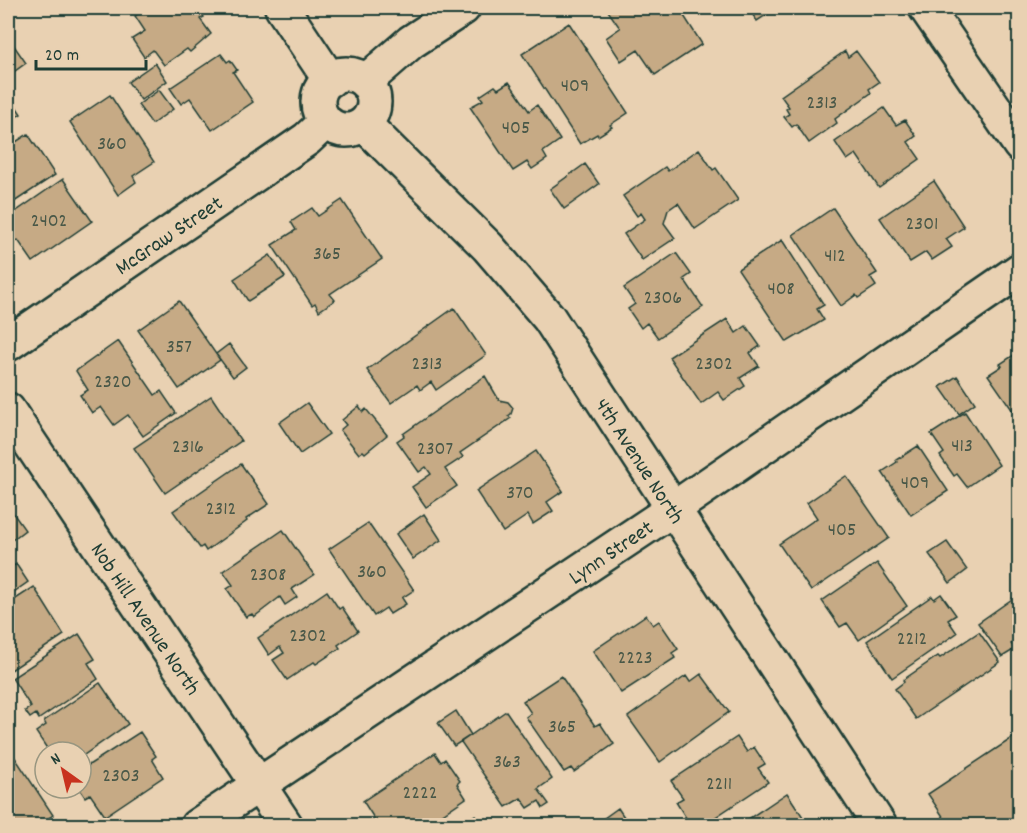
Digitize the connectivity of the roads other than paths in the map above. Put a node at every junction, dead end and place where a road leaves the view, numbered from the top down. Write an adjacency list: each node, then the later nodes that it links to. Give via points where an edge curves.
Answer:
1 (282, 8): 4 (street)
2 (464, 8): 5 (street, via 411,42)
3 (926, 8): 8 (street)
4 (330, 80): 5 (street, via 345,75); 6 (street, via 318,97)
5 (365, 82): 7 (street, via 373,96 373,106)
6 (325, 122): 7 (street, via 341,130); 10 (street, McGraw Street, via 298,146)
7 (364, 124): 12 (street, 4th Avenue North, via 488,247 549,318)
8 (1020, 145)
9 (1020, 270): 12 (street, Lynn Street)
10 (8, 344)
11 (8, 410): 13 (street, Nob Hill Avenue North)
12 (673, 509): 13 (street, Lynn Street); 16 (street, 4th Avenue North)
13 (259, 784): 14 (street, Lynn Street); 15 (street, Nob Hill Avenue North)
14 (197, 825)
15 (286, 825)
16 (880, 825)

